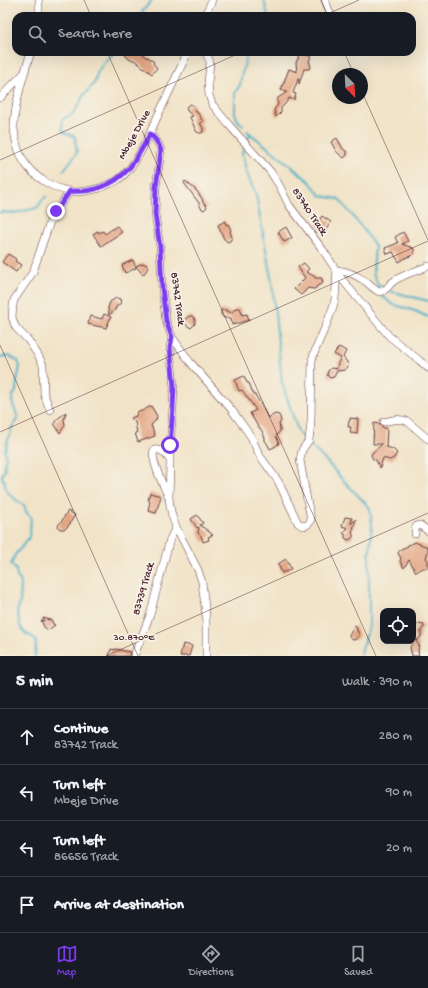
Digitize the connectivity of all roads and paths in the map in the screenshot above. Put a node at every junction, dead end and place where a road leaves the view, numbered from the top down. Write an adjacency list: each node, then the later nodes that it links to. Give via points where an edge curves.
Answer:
1 (39, 0): 4 (street)
2 (212, 0): 5 (street)
3 (325, 0): 6 (street)
4 (39, 12)
5 (207, 12)
6 (330, 12)
7 (29, 56): 10 (street, Mbeje Drive)
8 (186, 56): 12 (street, Mbeje Drive)
9 (207, 56): 15 (street, 83740 Track, via 210,62 209,94 212,104 275,177 289,205)
10 (25, 72): 11 (street); 13 (street, Mbeje Drive, via 14,118 19,150 35,174 55,186)
11 (0, 98)
12 (150, 134): 13 (street, Mbeje Drive, via 133,163 120,178 93,190); 16 (street, 83742 Track, via 161,151 155,214 166,321)
13 (70, 191): 18 (street, via 53,217 33,272 13,305 12,317 15,326 28,340 41,361 44,394)
14 (428, 266): 15 (street, via 398,278 381,292 353,274)
15 (337, 270): 16 (street, via 335,298 312,360 309,440 300,455 311,515 308,525 301,526 298,523 278,481 260,456 247,431); 17 (street, 83740 Track, via 389,336)
16 (172, 337): 21 (street, 83742 Track, via 170,348 174,386)
17 (428, 368)
18 (50, 410)
19 (384, 422): 20 (street, via 403,419)
20 (428, 439)
21 (170, 460): 22 (street, 83742 Track); 22 (street, via 162,451 154,450 153,456)
22 (169, 498): 23 (street, 83742 Track)
23 (176, 527): 26 (street, 83739 Track, via 170,539 150,615); 27 (street, 83742 Track, via 202,582 206,616)
24 (428, 531): 25 (street, via 418,525)
25 (414, 534)
26 (134, 656)
27 (206, 656)

